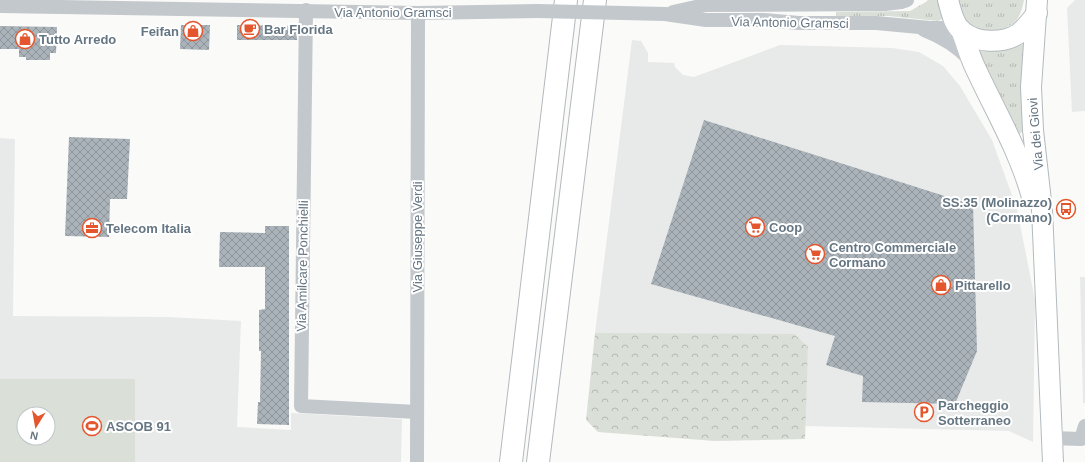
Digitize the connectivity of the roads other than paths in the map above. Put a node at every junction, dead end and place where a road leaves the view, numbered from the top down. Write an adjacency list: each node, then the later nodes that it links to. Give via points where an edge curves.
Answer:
1 (566, 0): 19 (highway)
2 (595, 0): 20 (highway)
3 (907, 0): 10 (street, Via Antonio Gramsci, via 885,4 705,5)
4 (948, 0): 12 (main road, Via dei Giovi)
5 (0, 6): 8 (street, Via Antonio Gramsci)
6 (325, 6): 8 (street, Via Antonio Gramsci); 9 (street, Via Antonio Gramsci)
7 (1037, 7): 12 (main road, via 1027,26 1016,35 1007,38 983,40 972,37); 14 (main road, Via dei Giovi, via 1031,87)
8 (306, 10): 15 (street, Via Amilcare Ponchielli, via 301,406)
9 (418, 13): 10 (street, Via Antonio Gramsci, bridge); 15 (street, Via Giuseppe Verdi)
10 (665, 14): 11 (street, Via Antonio Gramsci, via 706,20)
11 (914, 26): 12 (street, Via Antonio Gramsci); 13 (street, Via Antonio Gramsci, via 950,42)
12 (960, 29): 13 (main road, Via dei Giovi)
13 (974, 64): 14 (main road, Via dei Giovi, via 1027,179 1036,210)
14 (1044, 255): 17 (main road, Via dei Giovi)
15 (417, 412): 18 (street, Via Giuseppe Verdi)
16 (1083, 432): 17 (street)
17 (1052, 438): 21 (main road, Via dei Giovi)
18 (417, 462)
19 (512, 462)
20 (538, 462)
21 (1053, 462)

